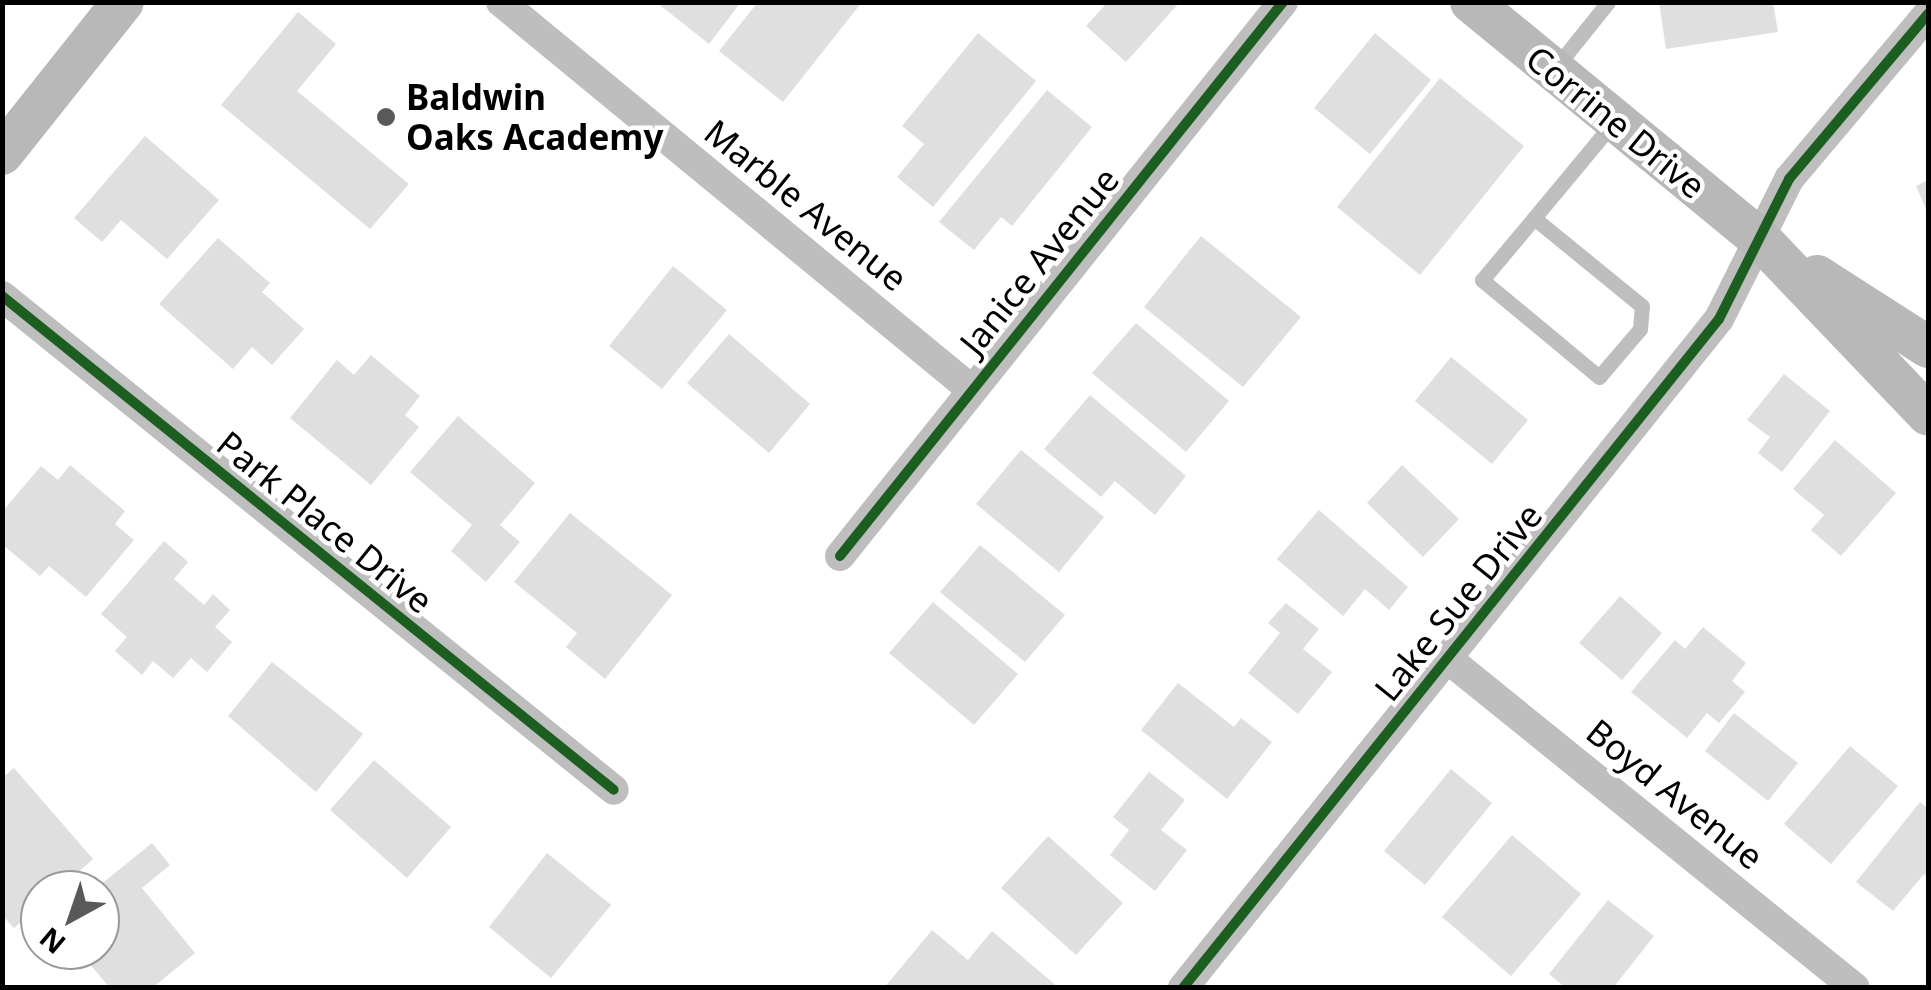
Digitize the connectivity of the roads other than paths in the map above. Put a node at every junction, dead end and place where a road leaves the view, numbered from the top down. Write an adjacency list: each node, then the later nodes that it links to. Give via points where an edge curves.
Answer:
1 (124, 2): 9 (street)
2 (501, 2): 14 (street, Marble Avenue)
3 (1283, 2): 14 (street, Janice Avenue)
4 (1608, 2): 7 (lane)
5 (1492, 14): 7 (street, Corrine Drive)
6 (1928, 14): 11 (street, Lake Sue Drive, via 1789,180)
7 (1553, 70): 8 (street, Corrine Drive)
8 (1615, 121): 10 (lane); 11 (street, Corrine Drive)
9 (2, 154)
10 (1534, 218): 10 (lane, via 1482,280 1599,377 1640,329 1642,306)
11 (1762, 241): 13 (street, Corrine Drive); 15 (street, Corrine Drive); 17 (street, Lake Sue Drive, via 1719,319)
12 (2, 296): 18 (street, Park Place Drive)
13 (1928, 347)
14 (972, 390): 16 (street, Janice Avenue)
15 (1928, 415)
16 (840, 556)
17 (1448, 659): 19 (street, Lake Sue Drive); 20 (street, Boyd Avenue)
18 (614, 790)
19 (1183, 988)
20 (1854, 988)

